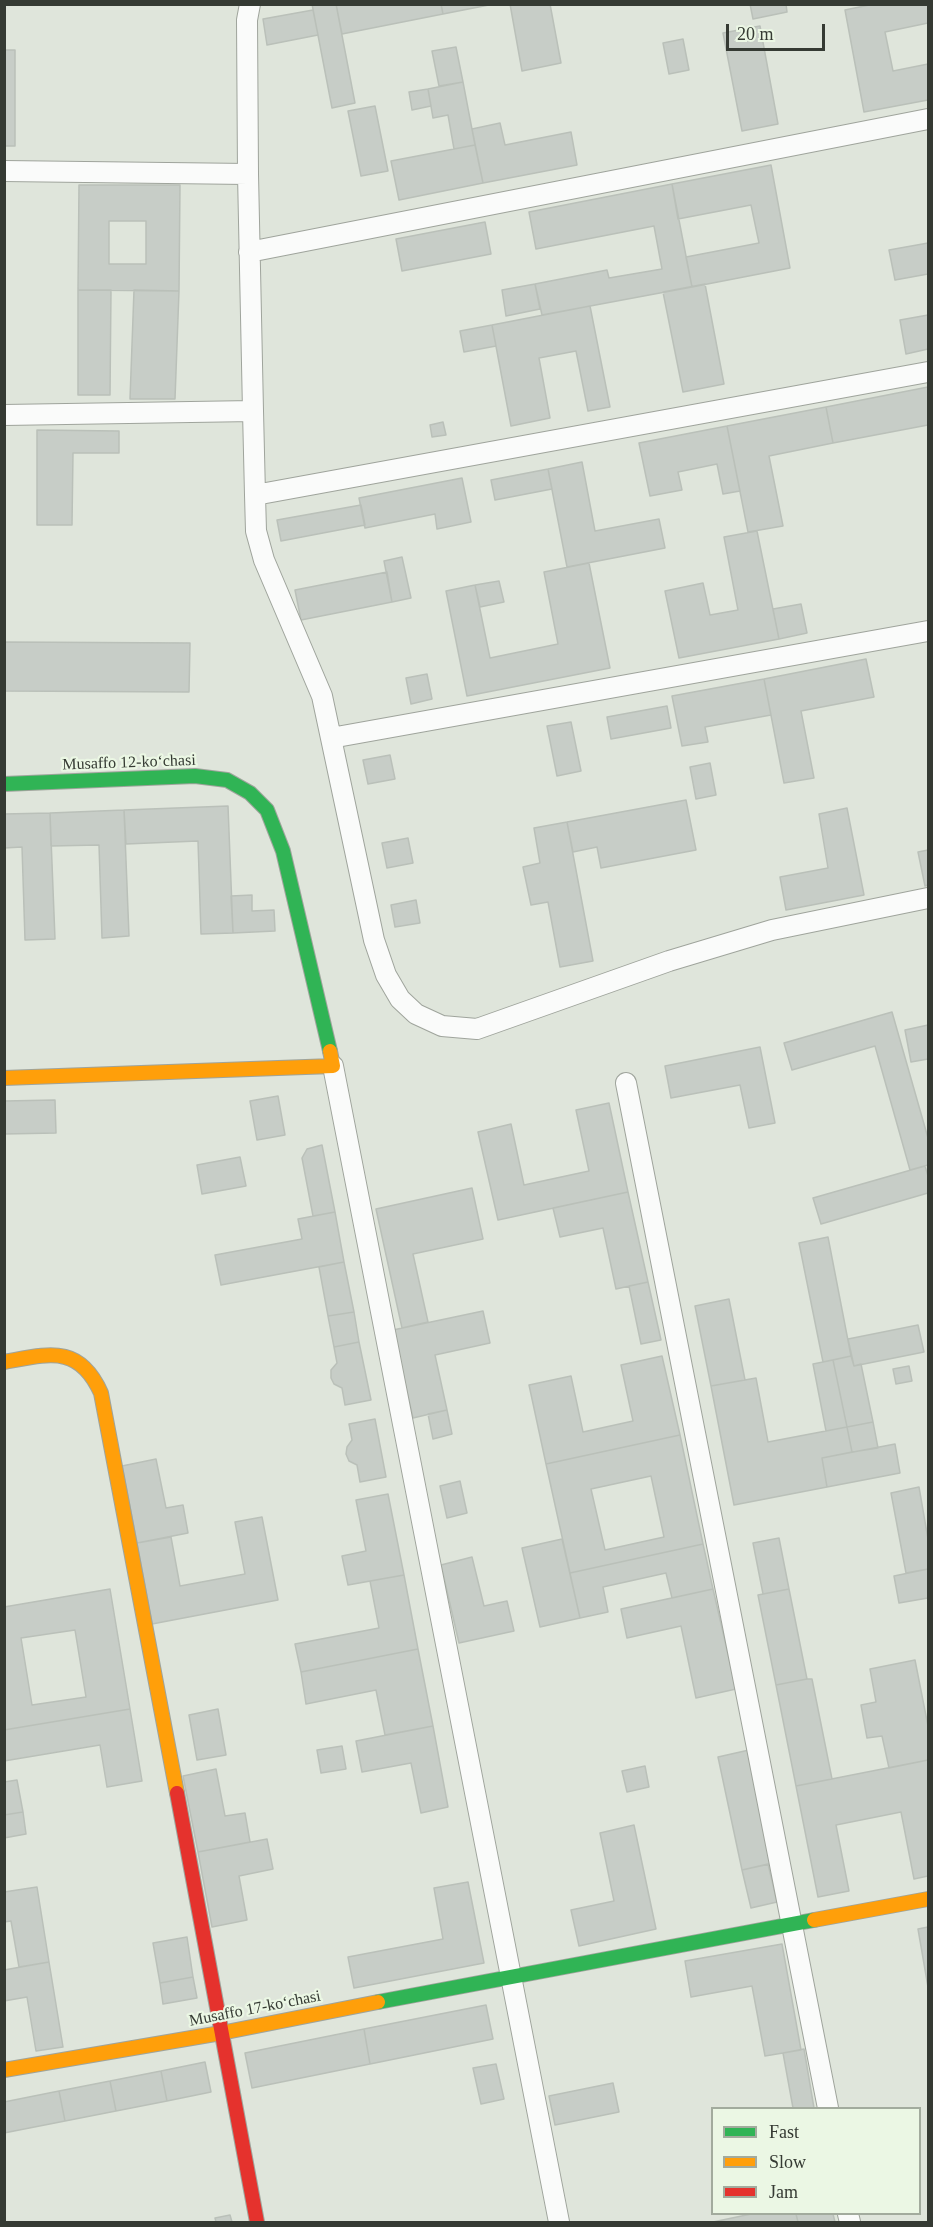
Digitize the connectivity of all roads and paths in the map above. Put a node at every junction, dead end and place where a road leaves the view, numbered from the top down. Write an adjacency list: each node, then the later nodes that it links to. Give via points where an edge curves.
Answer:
1 (250, 4): 4 (lane)
2 (928, 119): 5 (lane)
3 (4, 171): 4 (lane)
4 (248, 174): 5 (lane)
5 (249, 252): 7 (lane)
6 (928, 372): 9 (lane)
7 (253, 411): 8 (lane); 9 (lane)
8 (4, 414)
9 (255, 495): 11 (lane, via 256,531 264,560 322,696)
10 (928, 631): 11 (lane)
11 (331, 738): 13 (lane, via 374,940 386,975 400,999 416,1014 442,1026 477,1029 669,961 772,930)
12 (4, 784): 14 (street, Musaffo 12-koʻchasi, via 195,776 227,780 250,793 267,810 283,851)
13 (928, 898)
14 (333, 1066): 15 (street); 20 (lane)
15 (4, 1078)
16 (626, 1083): 19 (lane)
17 (4, 1362): 21 (street, via 61,1355 82,1365 96,1380 104,1401)
18 (928, 1899): 19 (street, Musaffo 17-koʻchasi)
19 (792, 1925): 20 (street, Musaffo 17-koʻchasi); 23 (lane)
20 (510, 1976): 21 (street, Musaffo 17-koʻchasi); 25 (lane)
21 (221, 2033): 22 (street, Musaffo 17-koʻchasi); 24 (street)
22 (4, 2070)
23 (828, 2107)
24 (257, 2223)
25 (559, 2223)

